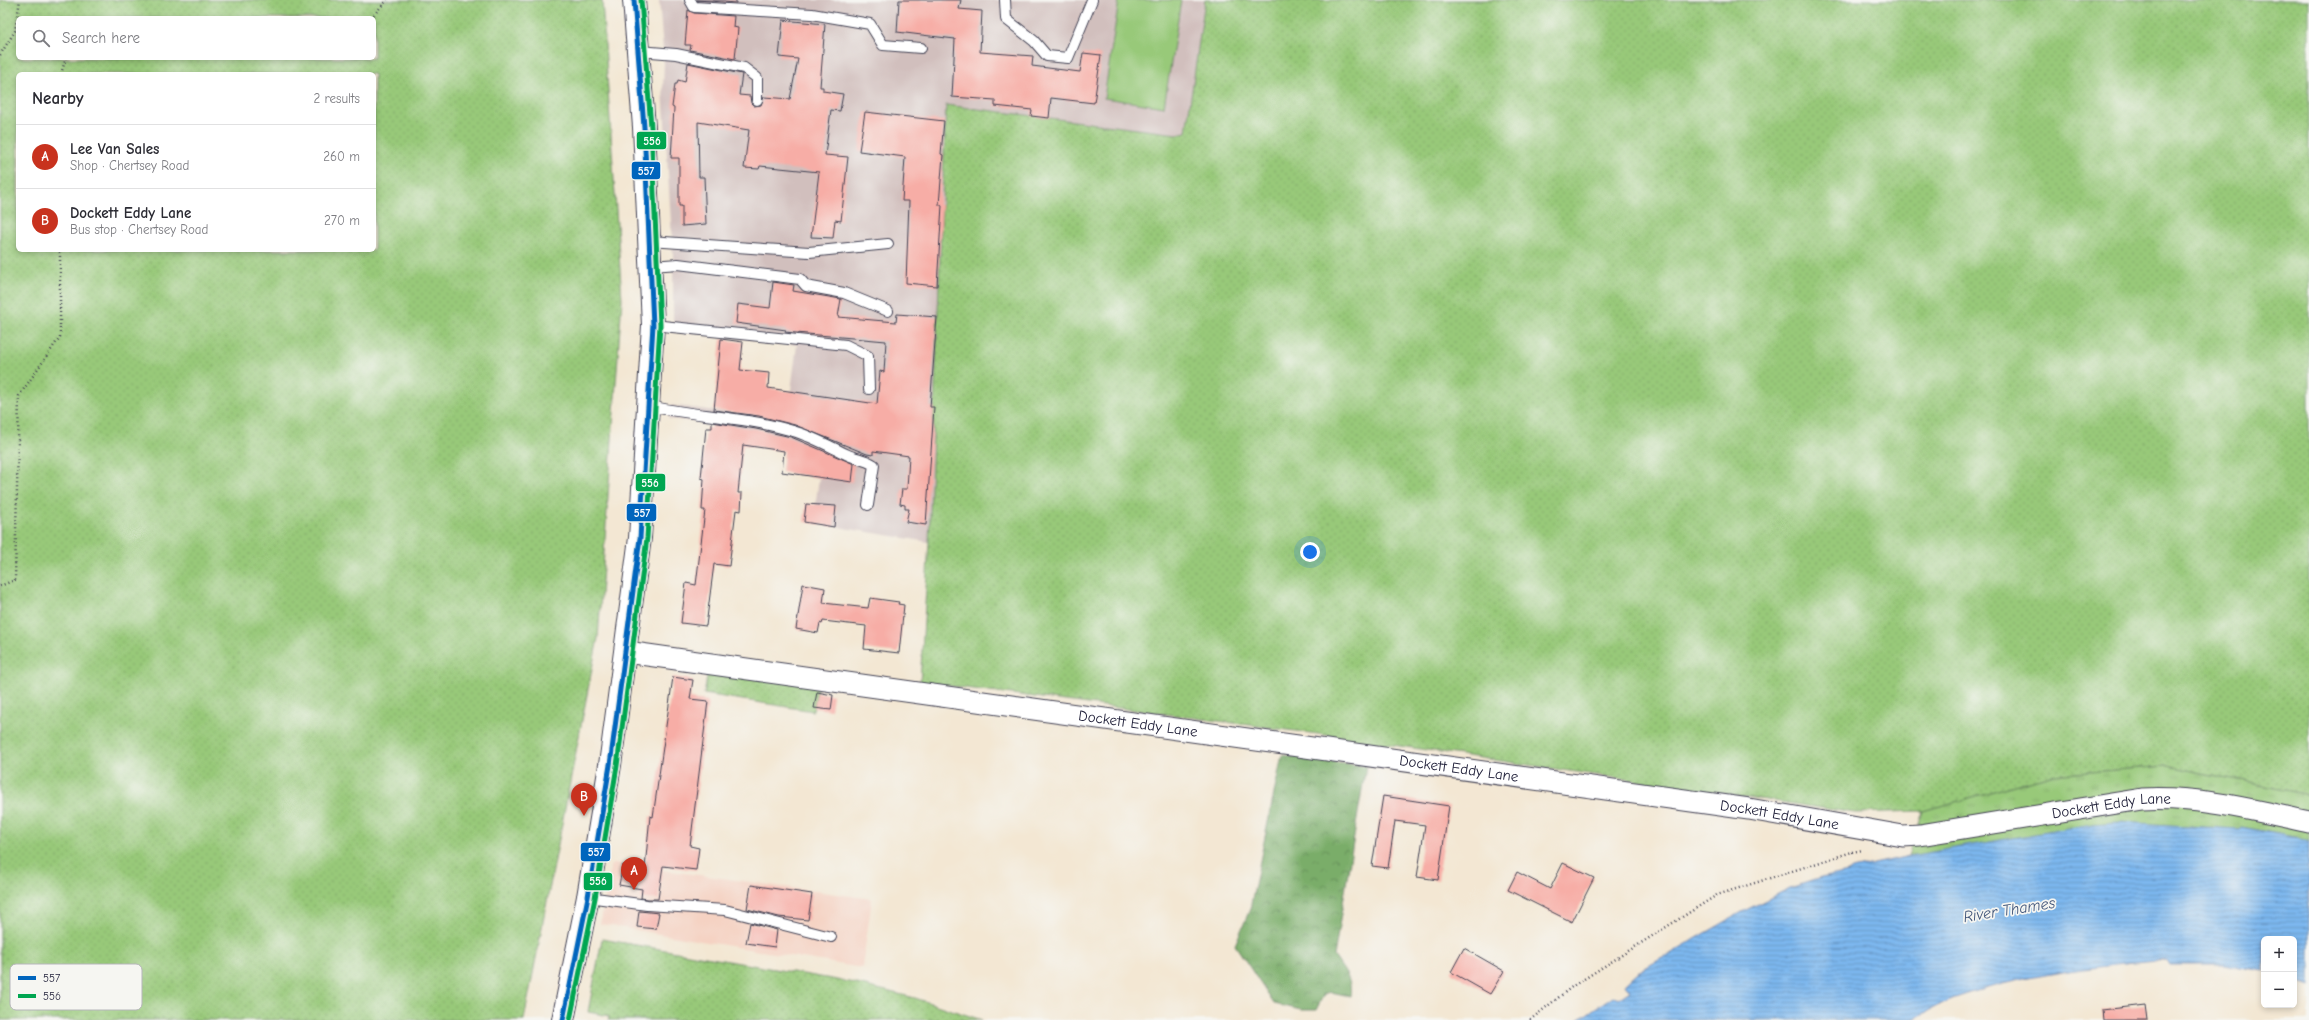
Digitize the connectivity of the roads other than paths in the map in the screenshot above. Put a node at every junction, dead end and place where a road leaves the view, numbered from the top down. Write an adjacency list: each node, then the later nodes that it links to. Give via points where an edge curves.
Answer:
1 (634, 0): 6 (main road)
2 (690, 0): 5 (lane, via 694,7 812,14 870,24 883,45)
3 (1005, 0): 4 (lane, via 1006,19 1047,56 1068,58)
4 (1092, 0)
5 (921, 48)
6 (639, 51): 7 (lane, via 676,54 744,68 758,78); 8 (main road)
7 (757, 100)
8 (650, 241): 9 (lane, via 809,252); 10 (main road)
9 (888, 244)
10 (652, 266): 11 (lane, via 678,264 800,279 806,286 844,293); 12 (main road)
11 (888, 311)
12 (653, 325): 13 (lane, via 846,345 868,356); 14 (main road)
13 (869, 389)
14 (648, 406): 15 (lane, via 752,421 794,431 850,456 867,460 874,465); 16 (main road, via 640,538)
15 (868, 505)
16 (626, 652): 17 (street, Dockett Eddy Lane, via 1742,808 1903,836 1920,836 2142,798 2194,799); 18 (main road)
17 (2309, 822)
18 (588, 897): 19 (lane, via 647,905 724,910); 20 (main road)
19 (832, 937)
20 (563, 1020)

